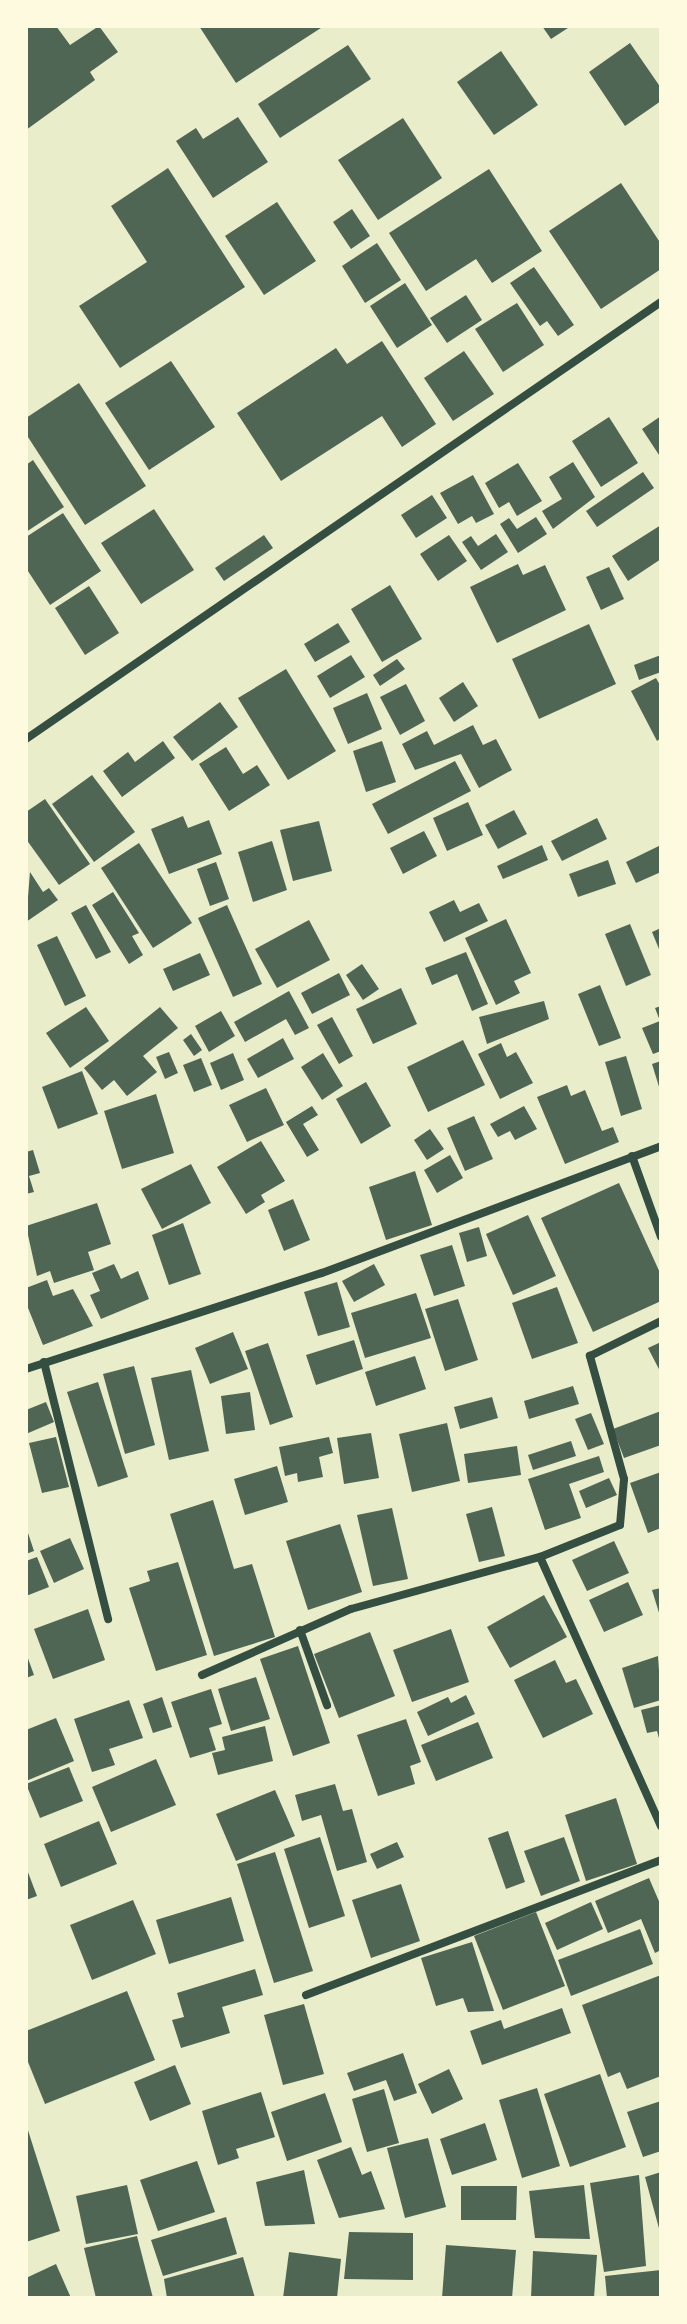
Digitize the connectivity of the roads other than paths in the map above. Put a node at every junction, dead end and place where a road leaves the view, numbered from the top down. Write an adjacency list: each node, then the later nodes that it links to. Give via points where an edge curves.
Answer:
1 (661, 302): 2 (street)
2 (26, 739)
3 (661, 1146): 4 (street)
4 (632, 1156): 5 (street); 7 (street, via 322,1273)
5 (661, 1237)
6 (661, 1321): 9 (street, via 590,1356 624,1479 620,1525)
7 (44, 1362): 8 (street); 10 (street)
8 (26, 1369)
9 (540, 1557): 11 (street, via 351,1609); 14 (street)
10 (108, 1619)
11 (300, 1630): 12 (street); 13 (street)
12 (202, 1675)
13 (327, 1705)
14 (661, 1826)
15 (661, 1860): 16 (street)
16 (306, 1995)

